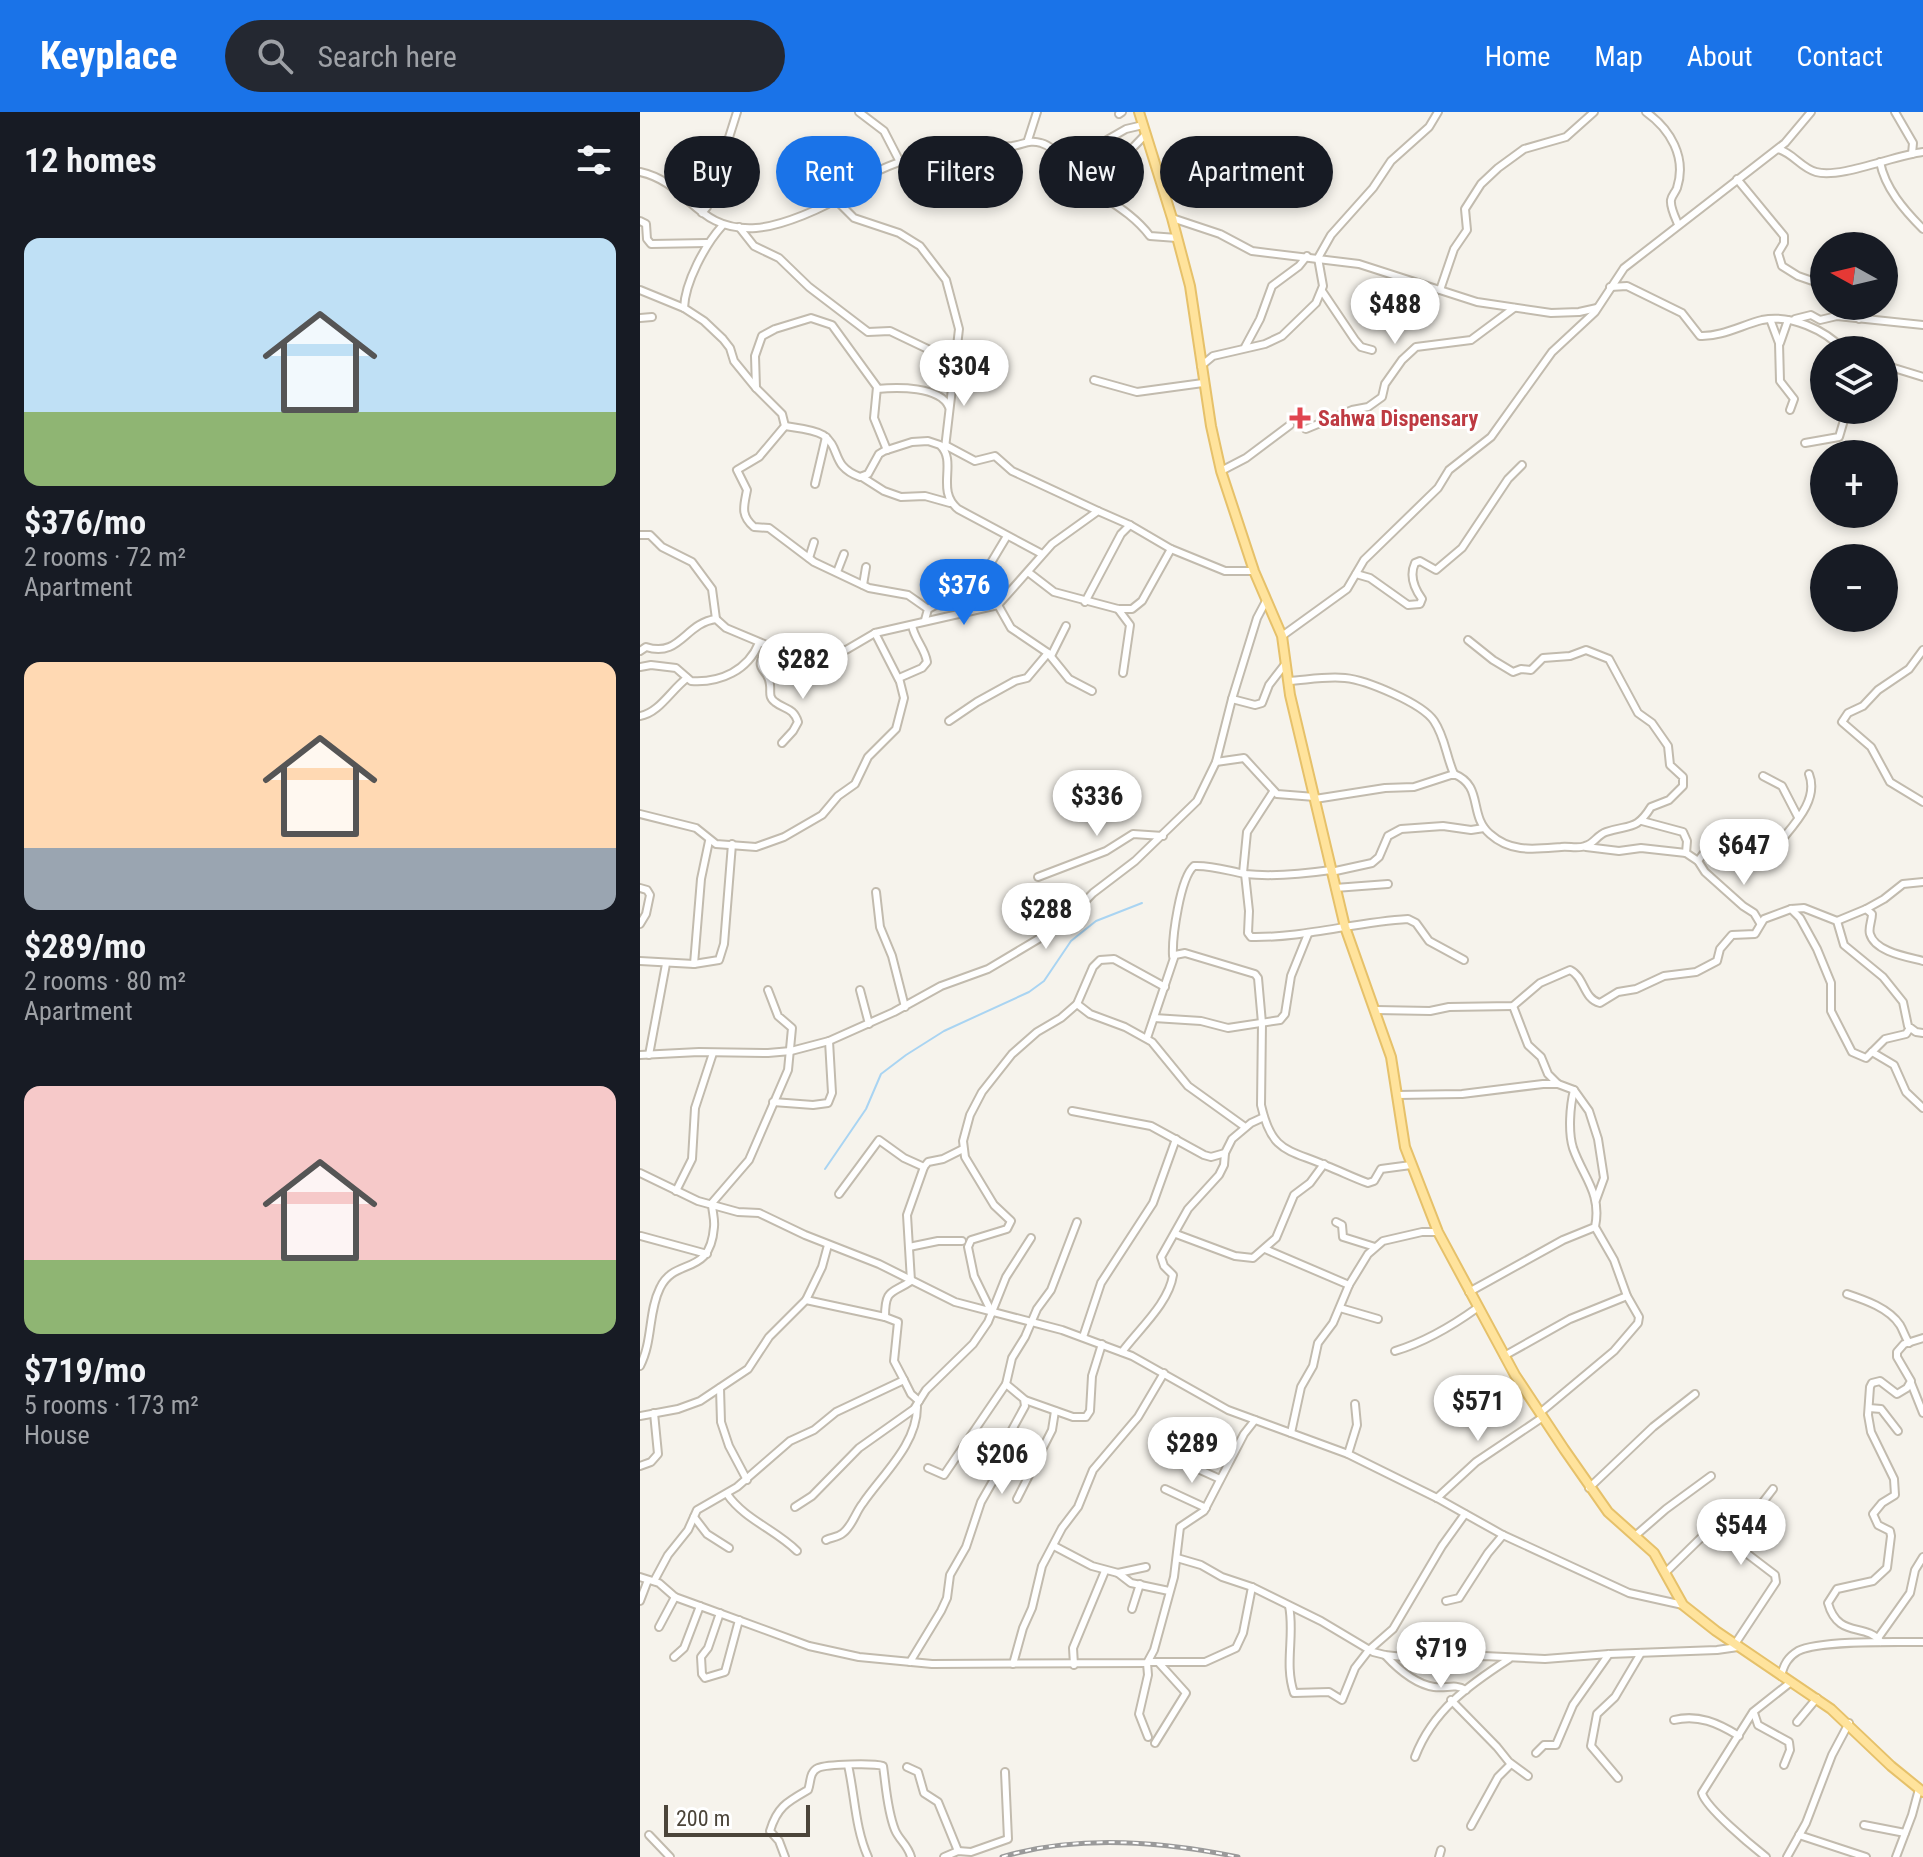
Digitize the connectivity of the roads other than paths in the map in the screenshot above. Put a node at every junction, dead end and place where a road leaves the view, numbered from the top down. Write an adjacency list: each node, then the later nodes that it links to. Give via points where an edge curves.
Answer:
1 (737, 112): 26 (street)
2 (859, 112): 19 (street, via 884,131)
3 (1037, 112): 13 (street)
4 (1139, 112): 10 (main road)
5 (1438, 112): 36 (street, via 1391,161)
6 (1594, 112): 40 (street, via 1566,137 1519,152 1481,184 1465,209 1467,230 1454,249)
7 (1646, 112): 29 (street, via 1675,144 1679,171 1671,201)
8 (1811, 112): 16 (street)
9 (1895, 112): 18 (street, via 1913,143)
10 (1144, 130): 11 (street, via 1126,129); 12 (street); 27 (main road)
11 (1114, 136)
12 (1139, 136)
13 (1028, 140): 14 (street); 15 (street)
14 (1023, 142)
15 (1039, 144)
16 (1778, 149): 20 (street, via 1820,174); 22 (street)
17 (1923, 152): 18 (street)
18 (1912, 154): 20 (street)
19 (898, 158)
20 (1880, 162): 32 (street, via 1885,180)
21 (640, 172): 26 (street, via 670,185)
22 (1737, 179): 29 (street); 37 (street, via 1784,236 1778,253 1782,266)
23 (813, 208): 31 (street, via 771,225)
24 (845, 208): 56 (street, via 860,221 920,246 943,274 959,329)
25 (1122, 208): 33 (street, via 1150,236)
26 (702, 213): 30 (street)
27 (1172, 218): 33 (main road); 35 (street, via 1252,251)
28 (640, 221): 34 (street, via 646,224 651,244)
29 (1678, 224): 38 (street, via 1624,268)
30 (722, 226): 31 (street); 34 (street)
31 (739, 227): 56 (street, via 754,246 779,258 868,332 890,331)
32 (1923, 229)
33 (1177, 238): 57 (main road)
34 (708, 243): 42 (street)
35 (1307, 256): 36 (street); 54 (street, via 1272,286)
36 (1318, 258): 40 (street, via 1359,264); 41 (street)
37 (1810, 280)
38 (1610, 287): 44 (street); 48 (street, via 1627,286 1682,313 1700,336)
39 (640, 290): 42 (street)
40 (1440, 290): 43 (street)
41 (1322, 291): 54 (street, via 1282,336); 55 (street, via 1355,340)
42 (684, 308): 63 (street, via 723,339)
43 (1514, 308): 44 (street, via 1573,313); 70 (street, via 1471,340 1416,347 1385,384 1382,397)
44 (1598, 308): 93 (street, via 1552,352 1491,437 1449,470)
45 (1810, 315): 49 (street)
46 (652, 317): 47 (street)
47 (640, 318)
48 (1770, 319): 49 (street); 53 (street)
49 (1790, 320): 52 (street); 53 (street)
50 (1870, 320): 51 (street)
51 (1923, 325)
52 (1825, 336)
53 (1779, 346): 66 (street, via 1780,381 1794,399)
54 (1245, 347): 57 (street, via 1213,356)
55 (1372, 350)
56 (957, 363): 58 (street); 65 (street)
57 (1201, 366): 62 (main road)
58 (981, 369)
59 (1898, 369): 60 (street)
60 (1923, 377)
61 (1094, 380): 62 (street, via 1137,392)
62 (1203, 383): 76 (main road)
63 (756, 388): 64 (street, via 755,356 762,336 811,318 832,325); 69 (street, via 782,414)
64 (877, 389): 65 (street, via 910,388 944,399); 74 (street, via 874,418)
65 (949, 407): 73 (street)
66 (1790, 410)
67 (1843, 424): 72 (street, via 1839,437)
68 (1290, 425): 76 (street)
69 (785, 426): 71 (street); 88 (street, via 759,457 737,470 747,490 742,508 751,524 769,528)
70 (1306, 429)
71 (826, 437): 77 (street, via 840,466); 78 (street)
72 (1805, 443)
73 (945, 447): 74 (street, via 928,441); 79 (street); 80 (street, via 975,461 995,456 1012,471)
74 (887, 450): 77 (street)
75 (1522, 465): 93 (street, via 1457,553 1436,570 1415,563 1420,604 1408,605)
76 (1221, 471): 90 (main road)
77 (862, 477): 79 (street, via 901,497)
78 (815, 484)
79 (950, 503): 83 (street)
80 (1098, 511): 81 (street); 87 (street)
81 (1130, 525): 85 (street); 96 (street)
82 (640, 535): 101 (street, via 648,534 692,562 712,589)
83 (1007, 536): 87 (street); 97 (street, via 986,582)
84 (814, 542): 88 (street)
85 (1171, 549): 90 (street, via 1225,571); 99 (street, via 1137,607)
86 (844, 554): 91 (street)
87 (1042, 554): 92 (street)
88 (809, 558): 91 (street)
89 (866, 567): 94 (street)
90 (1254, 571): 95 (main road)
91 (837, 572): 94 (street)
92 (1028, 572): 96 (street, via 1051,591); 97 (street)
93 (1356, 574): 106 (street, via 1343,593)
94 (863, 585): 98 (street, via 908,595)
95 (1266, 601): 106 (main road); 120 (street)
96 (1085, 602): 99 (street)
97 (998, 604): 100 (street); 112 (street, via 1011,628)
98 (928, 609): 100 (street, via 943,601); 102 (street)
99 (1118, 609): 115 (street, via 1130,625)
100 (972, 610): 102 (street)
101 (716, 619): 108 (street); 111 (street, via 693,628 670,648)
102 (925, 620): 103 (street)
103 (912, 625): 105 (street); 117 (street, via 927,662)
104 (1066, 626): 112 (street)
105 (875, 633): 109 (street, via 836,652); 117 (street)
106 (1282, 636): 113 (main road)
107 (1468, 640): 133 (street, via 1513,672 1531,670 1543,658 1586,650 1609,659 1638,713 1668,746 1670,765 1684,781)
108 (759, 643): 109 (street); 116 (street, via 739,670 699,681)
109 (769, 646): 123 (street, via 760,666 770,681 771,698 790,708 798,722)
110 (1923, 650): 130 (street, via 1909,669 1842,722 1868,744 1892,784)
111 (640, 651)
112 (1049, 654): 119 (street, via 1069,679); 122 (street, via 1027,678)
113 (1286, 663): 118 (main road); 120 (street, via 1262,703)
114 (640, 667): 116 (street, via 676,668)
115 (1123, 673)
116 (687, 678): 121 (street, via 651,714)
117 (899, 680): 137 (street, via 904,698 896,729 868,757 855,784 822,815 784,837 756,847)
118 (1288, 681): 125 (street, via 1354,679 1412,702 1439,729); 129 (main road)
119 (1092, 691)
120 (1232, 699): 124 (street)
121 (640, 716)
122 (949, 721)
123 (782, 743)
124 (1216, 762): 128 (street, via 1248,760); 135 (street, via 1197,801)
125 (1454, 774): 129 (street, via 1414,787); 134 (street, via 1471,785)
126 (1809, 774): 132 (street, via 1812,794)
127 (1763, 776): 132 (street, via 1782,786)
128 (1273, 792): 129 (street); 142 (street, via 1247,832)
129 (1315, 798): 141 (main road)
130 (1923, 802)
131 (640, 814): 136 (street, via 696,828)
132 (1798, 817): 140 (street, via 1782,838 1720,838)
133 (1642, 821): 138 (street, via 1605,832); 139 (street, via 1683,832)
134 (1484, 828): 138 (street, via 1499,841 1522,849); 141 (street, via 1401,829 1388,836 1372,863)
135 (1163, 836): 143 (street, via 1133,834 1106,851); 167 (street, via 1062,925 988,969 941,986)
136 (709, 841): 137 (street); 161 (street)
137 (732, 844): 161 (street, via 722,956)
138 (1585, 846): 139 (street)
139 (1686, 853): 140 (street)
140 (1698, 861): 152 (street)
141 (1331, 871): 142 (street); 147 (main road)
142 (1244, 873): 155 (street, via 1249,936); 156 (street, via 1209,866 1189,870 1180,894)
143 (1038, 877)
144 (1923, 882): 150 (street, via 1903,884)
145 (1388, 884): 147 (street)
146 (640, 888): 153 (street, via 650,895)
147 (1335, 888): 154 (main road)
148 (876, 892): 167 (street, via 880,927)
149 (1791, 909): 151 (street, via 1809,909); 152 (street); 177 (street, via 1831,983 1831,1011 1846,1044 1863,1057)
150 (1866, 909): 151 (street); 159 (street, via 1872,914 1869,932 1874,941)
151 (1837, 921): 172 (street, via 1844,945 1883,977 1903,1002)
152 (1760, 923): 166 (street, via 1755,934 1727,938 1717,961 1696,972 1664,976 1600,1003 1570,970 1540,983)
153 (640, 924)
154 (1345, 927): 155 (street); 157 (street, via 1408,919 1429,941); 168 (main road)
155 (1308, 934): 170 (street, via 1291,976 1283,1018)
156 (1173, 957): 162 (street); 170 (street, via 1185,953 1255,974)
157 (1464, 960)
158 (640, 961): 160 (street)
159 (1923, 961)
160 (666, 964): 161 (street); 180 (street)
161 (694, 964)
162 (1165, 987): 165 (street, via 1104,958 1093,967); 169 (street)
163 (768, 990): 176 (street, via 778,1016 792,1028)
164 (860, 990): 171 (street)
165 (1077, 1004): 174 (street); 190 (street, via 1003,1064 970,1115)
166 (1513, 1006): 168 (street); 181 (street, via 1528,1045)
167 (905, 1007): 171 (street)
168 (1376, 1010): 183 (main road)
169 (1154, 1018): 170 (street, via 1228,1028); 174 (street)
170 (1262, 1023): 187 (street)
171 (869, 1024): 175 (street)
172 (1910, 1028): 173 (street); 177 (street, via 1885,1039)
173 (1923, 1033)
174 (1147, 1038): 188 (street, via 1188,1086)
175 (829, 1041): 176 (street); 184 (street, via 828,1103)
176 (791, 1051): 178 (street); 184 (street)
177 (1872, 1052): 185 (street, via 1894,1065 1906,1092)
178 (713, 1053): 180 (street); 196 (street, via 695,1108 692,1159)
179 (640, 1055): 180 (street)
180 (649, 1055)
181 (1558, 1084): 182 (street); 183 (street)
182 (1574, 1090): 198 (street, via 1571,1140); 198 (street, via 1589,1111 1598,1139 1604,1178)
183 (1397, 1095): 193 (main road)
184 (773, 1102): 199 (street, via 749,1160)
185 (1923, 1108)
186 (1072, 1111): 189 (street, via 1151,1126)
187 (1264, 1117): 188 (street); 192 (street, via 1282,1147)
188 (1245, 1127): 191 (street)
189 (1176, 1139): 191 (street, via 1211,1157); 225 (street, via 1153,1203 1101,1283)
190 (963, 1149): 194 (street); 221 (street, via 994,1205 1011,1221 1007,1229 971,1240 968,1247 974,1276)
191 (1225, 1153): 204 (street, via 1219,1175 1188,1209)
192 (1324, 1164): 193 (street, via 1368,1183 1381,1169); 211 (street, via 1296,1192 1276,1238)
193 (1411, 1165): 203 (main road)
194 (924, 1167): 197 (street, via 879,1140); 209 (street, via 907,1215)
195 (640, 1173): 196 (street)
196 (676, 1191): 199 (street)
197 (839, 1194)
198 (1596, 1200): 202 (street)
199 (711, 1206): 208 (street, via 759,1213); 212 (street, via 714,1227)
200 (1077, 1222): 224 (street, via 1051,1290)
201 (1336, 1222): 210 (street, via 1345,1238)
202 (1595, 1227): 215 (street); 217 (street)
203 (1438, 1232): 210 (street); 215 (main road)
204 (1176, 1234): 211 (street, via 1247,1259); 230 (street, via 1161,1257 1173,1275 1172,1283)
205 (641, 1236): 212 (street)
206 (1031, 1238): 221 (street, via 1006,1277)
207 (962, 1241): 209 (street)
208 (828, 1245): 213 (street); 218 (street)
209 (909, 1247): 213 (street)
210 (1375, 1247): 214 (street)
211 (1265, 1249): 214 (street)
212 (707, 1254): 232 (street, via 662,1284)
213 (911, 1281): 221 (street); 222 (street, via 889,1293)
214 (1349, 1285): 219 (street)
215 (1469, 1292): 220 (main road)
216 (1847, 1294): 227 (street, via 1889,1314)
217 (1627, 1296): 231 (street, via 1570,1319); 246 (street, via 1639,1317 1635,1328)
218 (806, 1300): 222 (street); 237 (street, via 769,1337 748,1369)
219 (1340, 1308): 223 (street); 250 (street, via 1317,1345)
220 (1477, 1308): 229 (street); 231 (main road)
221 (992, 1313): 224 (street); 240 (street, via 973,1344)
222 (885, 1317): 234 (street, via 898,1322 894,1361)
223 (1378, 1319)
224 (1031, 1323): 225 (street); 236 (street, via 1012,1358)
225 (1083, 1337): 228 (street)
226 (1923, 1338): 227 (street)
227 (1909, 1343): 235 (street, via 1897,1354)
228 (1102, 1344): 230 (street); 243 (street, via 1089,1414 1080,1418)
229 (1395, 1351)
230 (1122, 1352): 233 (street)
231 (1504, 1356): 246 (main road)
232 (640, 1366)
233 (1164, 1373): 248 (street, via 1203,1398); 272 (street, via 1138,1417 1093,1470)
234 (904, 1380): 240 (street); 257 (street, via 790,1441)
235 (1911, 1383): 242 (street, via 1897,1394 1882,1382 1872,1383); 245 (street)
236 (1006, 1384): 239 (street); 254 (street, via 944,1475)
237 (720, 1388): 244 (street, via 689,1405); 257 (street, via 721,1422)
238 (1695, 1394): 258 (street)
239 (1025, 1400): 243 (street); 304 (street, via 994,1463 992,1484 950,1575 947,1598)
240 (918, 1403): 264 (street); 270 (street, via 896,1463 851,1525)
241 (1355, 1404): 252 (street, via 1357,1425)
242 (1869, 1408): 249 (street, via 1881,1409); 295 (street, via 1871,1432 1896,1491 1873,1514 1878,1525 1890,1531 1887,1568 1873,1581 1837,1589 1828,1604 1843,1626)
243 (1055, 1411): 263 (street, via 1052,1430)
244 (654, 1413): 247 (street); 253 (street, via 658,1454)
245 (1923, 1413)
246 (1542, 1415): 258 (main road); 262 (street, via 1476,1462)
247 (640, 1416)
248 (1255, 1420): 250 (street); 256 (street)
249 (1898, 1431)
250 (1291, 1433): 252 (street)
251 (1156, 1446): 256 (street)
252 (1348, 1454): 262 (street)
253 (640, 1466)
254 (928, 1468)
255 (1711, 1476): 269 (street)
256 (1220, 1479): 265 (street)
257 (747, 1480): 261 (street)
258 (1589, 1488): 269 (main road)
259 (1165, 1489): 265 (street)
260 (1773, 1489): 271 (street)
261 (727, 1494): 267 (street, via 697,1510); 274 (street)
262 (1437, 1498): 266 (street)
263 (1017, 1499)
264 (795, 1507)
265 (1206, 1508): 276 (street, via 1181,1524)
266 (1465, 1514): 268 (street); 298 (street, via 1393,1629)
267 (694, 1517): 273 (street, via 707,1534); 281 (street)
268 (1503, 1535): 287 (street, via 1459,1598); 288 (street, via 1629,1593)
269 (1635, 1536): 279 (main road)
270 (826, 1540)
271 (1733, 1541): 279 (street, via 1709,1528); 297 (street, via 1777,1578)
272 (1054, 1546): 278 (street); 307 (street, via 1038,1575)
273 (729, 1548)
274 (797, 1551)
275 (1923, 1557): 295 (street, via 1910,1593)
276 (1177, 1558): 283 (street); 284 (street)
277 (1146, 1567): 280 (street)
278 (1105, 1571): 280 (street); 308 (street, via 1073,1648)
279 (1666, 1572): 288 (main road)
280 (1118, 1573): 282 (street)
281 (647, 1580): 285 (street); 286 (street)
282 (1140, 1584): 284 (street); 291 (street)
283 (1252, 1587): 290 (street); 306 (street, via 1236,1648 1205,1662)
284 (1169, 1591): 305 (street)
285 (675, 1597): 289 (street); 294 (street)
286 (640, 1601)
287 (1446, 1601)
288 (1683, 1605): 297 (main road)
289 (700, 1606): 292 (street); 302 (street, via 684,1648)
290 (1289, 1606): 298 (street); 298 (street, via 1289,1668 1296,1694 1329,1692 1342,1700)
291 (1132, 1609)
292 (720, 1613): 293 (street); 293 (street, via 701,1659 705,1678 725,1672)
293 (739, 1620): 304 (street, via 809,1646)
294 (659, 1627)
295 (1880, 1640): 296 (street); 309 (street, via 1805,1648 1789,1658)
296 (1923, 1642)
297 (1736, 1645): 299 (street); 309 (main road)
298 (1369, 1650): 301 (street)
299 (1641, 1653): 300 (street); 329 (street, via 1615,1697 1597,1714 1592,1733 1591,1746)
300 (1609, 1654): 303 (street); 321 (street, via 1573,1705 1556,1745 1544,1745)
301 (1385, 1655): 303 (street); 311 (street, via 1423,1683)
302 (674, 1657)
303 (1509, 1659): 311 (street)
304 (910, 1662): 307 (street)
305 (1148, 1663): 306 (street); 308 (street); 319 (street, via 1139,1714)
306 (1159, 1663): 320 (street, via 1186,1693)
307 (1013, 1664): 308 (street)
308 (1074, 1665)
309 (1781, 1676): 310 (main road)
310 (1791, 1682): 312 (main road); 314 (street)
311 (1466, 1690): 313 (street)
312 (1817, 1698): 316 (street); 317 (main road)
313 (1451, 1700): 322 (street, via 1434,1719); 323 (street)
314 (1753, 1712): 318 (street); 325 (street, via 1758,1725 1789,1742)
315 (1674, 1720): 318 (street, via 1696,1717)
316 (1797, 1722)
317 (1849, 1723): 330 (main road); 335 (street)
318 (1739, 1736): 342 (street, via 1702,1796)
319 (1148, 1737)
320 (1155, 1743)
321 (1536, 1753)
322 (1415, 1757)
323 (1511, 1764): 328 (street); 332 (street)
324 (848, 1765): 338 (street, via 819,1767 808,1790 782,1805 769,1829); 339 (street); 340 (street, via 883,1766 895,1830)
325 (1784, 1765)
326 (907, 1767): 336 (street, via 918,1772 924,1793 938,1802)
327 (1005, 1772): 336 (street, via 1008,1839 971,1852)
328 (1528, 1776)
329 (1618, 1778)
330 (1921, 1790): 333 (street)
331 (1864, 1825): 333 (street)
332 (1471, 1826)
333 (1905, 1833): 345 (street)
334 (649, 1835): 337 (street)
335 (1799, 1835): 343 (street); 344 (street)
336 (958, 1851): 341 (street)
337 (670, 1857)
338 (785, 1857)
339 (868, 1857)
340 (911, 1857)
341 (944, 1857)
342 (1766, 1857)
343 (1787, 1857)
344 (1866, 1857)
345 (1896, 1857)

